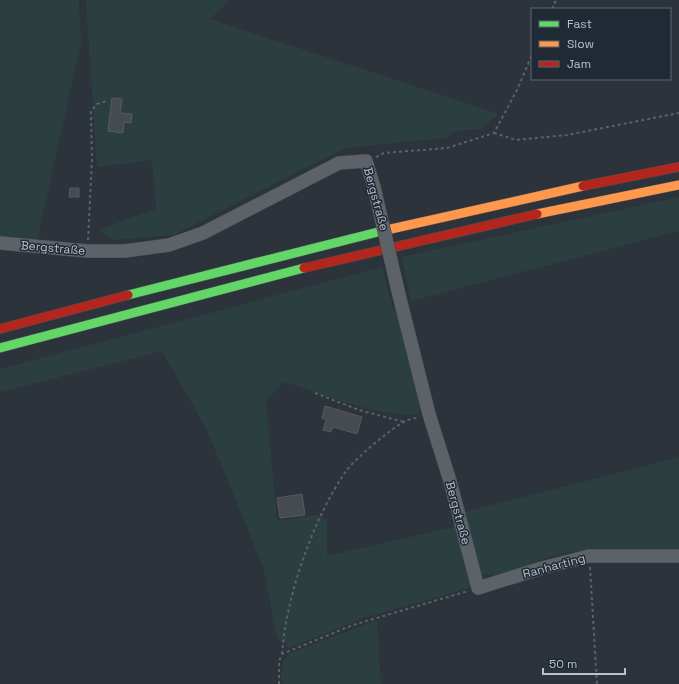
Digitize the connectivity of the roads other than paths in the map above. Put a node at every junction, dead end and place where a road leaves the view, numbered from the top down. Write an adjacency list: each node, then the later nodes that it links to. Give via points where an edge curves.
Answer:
1 (679, 167): 4 (highway, via 577,186 268,259)
2 (679, 185): 5 (highway, via 579,203 418,240)
3 (0, 243): 7 (street, Bergstraße, bridge, via 87,251 125,251 169,245 203,233 339,163 366,161 429,414 450,481)
4 (0, 329)
5 (0, 348)
6 (679, 556): 7 (street, Ranharting, via 589,556)
7 (478, 588)

